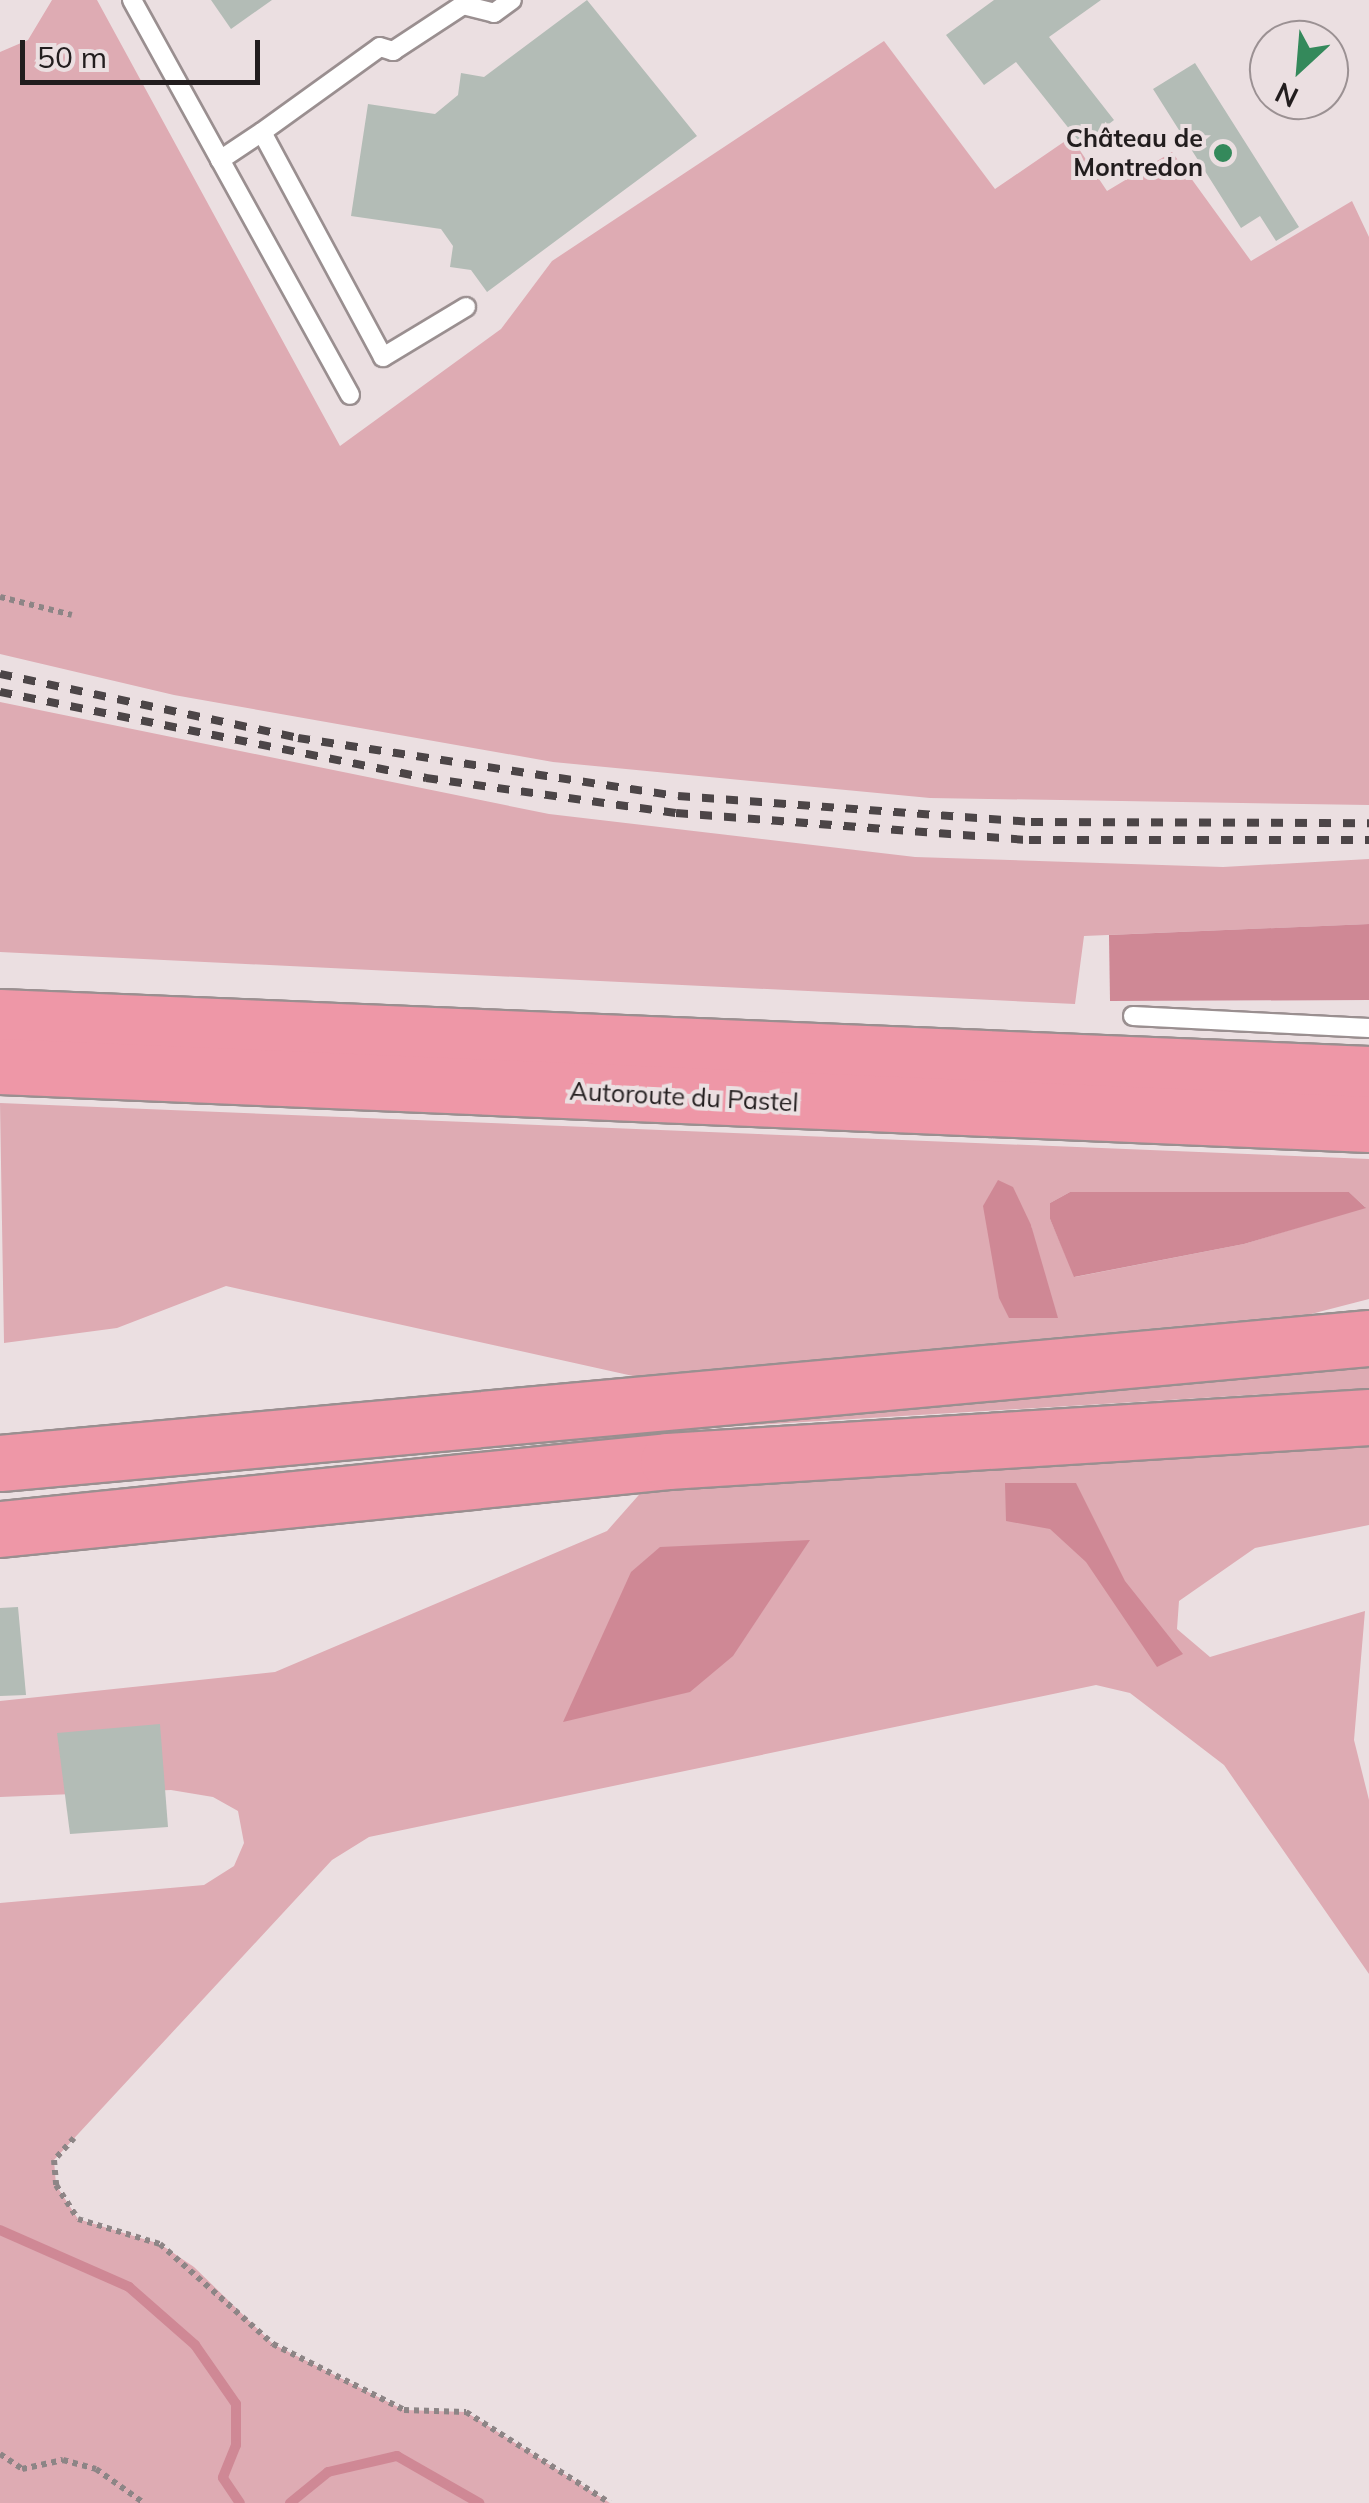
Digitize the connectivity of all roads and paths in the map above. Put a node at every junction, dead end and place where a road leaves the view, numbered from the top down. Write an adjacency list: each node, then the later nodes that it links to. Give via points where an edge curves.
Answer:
1 (132, 0): 4 (lane)
2 (512, 0): 3 (lane, via 494,12 463,4 393,51 380,46)
3 (262, 132): 4 (lane); 5 (lane, via 383,356)
4 (220, 160): 6 (lane)
5 (466, 306)
6 (350, 394)
7 (0, 597): 8 (path)
8 (72, 614)
9 (1134, 1016): 11 (lane)
10 (0, 1017): 13 (highway, Autoroute du Pastel)
11 (1369, 1028)
12 (0, 1066): 14 (highway, Autoroute du Pastel)
13 (1369, 1074)
14 (1369, 1124)
15 (1369, 1338): 17 (highway)
16 (1369, 1417): 18 (highway, via 668,1461)
17 (0, 1463)
18 (0, 1529)
19 (74, 2138): 22 (path, via 54,2160 56,2185 78,2219 160,2244 273,2344 404,2410 466,2412)
20 (0, 2454): 21 (path, via 22,2469 63,2460 96,2469)
21 (144, 2503)
22 (610, 2503)

